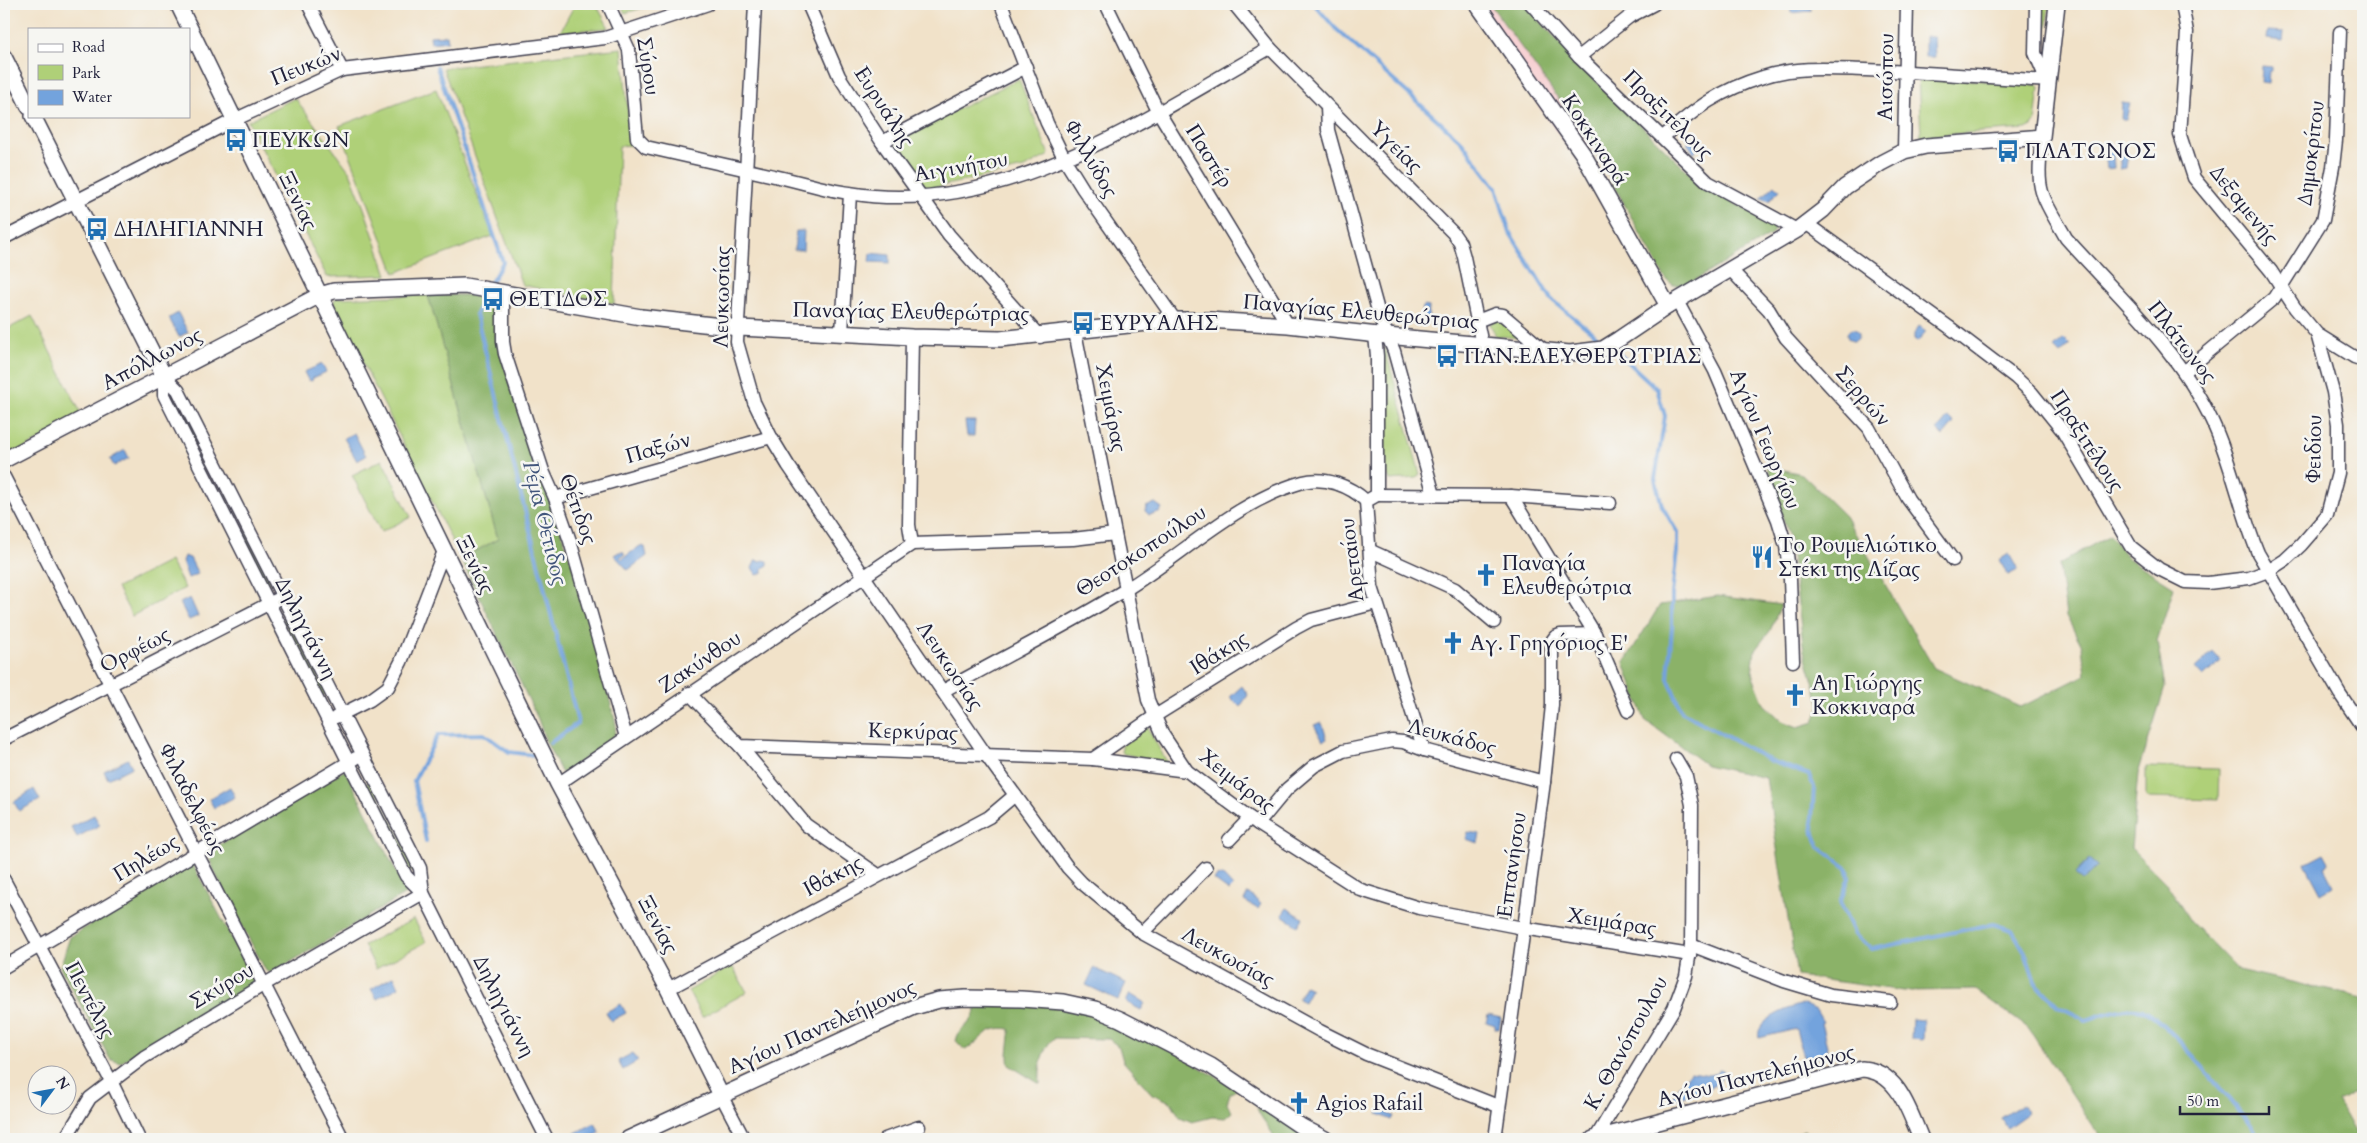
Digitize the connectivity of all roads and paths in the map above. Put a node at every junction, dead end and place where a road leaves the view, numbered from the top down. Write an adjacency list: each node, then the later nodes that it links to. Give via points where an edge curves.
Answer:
1 (178, 4): 17 (street, Ξενίας)
2 (308, 4): 25 (street)
3 (608, 4): 20 (street, Σύρου)
4 (708, 4): 20 (street, Πευκών)
5 (755, 4): 39 (street, Λευκωσίας)
6 (808, 4): 36 (street, Ευρυάλης, via 840,76)
7 (1001, 4): 24 (street, Φιλλύδος)
8 (1106, 4): 30 (street, Παστέρ)
9 (1234, 4): 21 (street, Υγείας)
10 (1477, 4): 49 (street, Κοκκιναρά, via 1584,154)
11 (1530, 4): 23 (street, Πραξιτέλους)
12 (1654, 4): 23 (street, via 1628,18)
13 (1907, 4): 26 (street, Αισώπου)
14 (2036, 4): 27 (street, via 2035,53)
15 (2057, 4): 27 (street, Πλάτωνος)
16 (2182, 4): 46 (street, Δεξαμενής, via 2187,32 2180,135 2187,162 2206,195 2242,234)
17 (190, 28)
18 (190, 29): 32 (street, Ξενίας)
19 (2340, 32): 46 (street, Δημοκρίτου, via 2334,158 2323,220)
20 (623, 33): 25 (street, Πευκών, via 572,43); 35 (street, Σύρου, via 629,50)
21 (1270, 48): 29 (street, Υγείας); 30 (street, Αιγινήτου)
22 (4, 57): 28 (street)
23 (1579, 57): 33 (street, Πραξιτέλους)
24 (1026, 67): 36 (street); 38 (street, Φιλλύδος, via 1047,124)
25 (342, 70): 32 (street, Πευκών)
26 (1907, 71): 27 (street); 33 (street, via 1804,69 1765,76 1712,98); 37 (street, Αισώπου)
27 (2047, 81): 34 (street, Πλάτωνος)
28 (28, 105)
29 (1326, 107): 51 (street, Υγείας, via 1453,233 1464,257); 57 (street, Αρεταίου, via 1328,130)
30 (1158, 112): 38 (street, Αιγινήτου); 52 (street, Παστέρ)
31 (34, 118): 42 (street, Δηληγιάννη)
32 (234, 120): 42 (street, Πευκών); 48 (street, Ξενίας)
33 (1663, 137): 43 (street, Πραξιτέλους, via 1708,182)
34 (2042, 137): 37 (street, Παναγίας Ελευθερώτριας, via 1926,146); 63 (street, Πλάτωνος, via 2042,192 2066,238)
35 (637, 138): 39 (street, Αιγινήτου, via 646,147)
36 (882, 142): 41 (street, Ευρυάλης)
37 (1904, 152): 43 (street, Παναγίας Ελευθερώτριας, via 1845,187)
38 (1065, 160): 41 (street, Αιγινήτου, via 1025,176); 50 (street, Φιλλύδος)
39 (747, 170): 40 (street, Αιγινήτου); 53 (street, Λευκωσίας)
40 (850, 194): 41 (street, Αιγινήτου); 55 (street)
41 (921, 197): 59 (street, Ευρυάλης, via 949,235)
42 (76, 200): 44 (street, Πευκών); 64 (street, Δηληγιάννη)
43 (1802, 227): 45 (street, Παναγίας Ελευθερώτριας); 80 (street, Πραξιτέλους, via 1949,327 2032,393 2062,430 2124,538 2142,557 2185,582 2249,578)
44 (4, 238)
45 (1730, 269): 49 (street, Παναγίας Ελευθερώτριας); 79 (street, Σερρών, via 1769,310 1786,338 1869,428 1908,499)
46 (2282, 288): 56 (street, Δεξαμενής); 63 (street, Δημοκρίτου)
47 (503, 293): 48 (street, Παναγίας Ελευθερώτριας, via 464,286); 53 (street, Παναγίας Ελευθερώτριας, via 641,317); 72 (street, Θέτιδος, via 505,354 543,471)
48 (320, 294): 64 (street, Απόλλωνος); 77 (street, Ξενίας)
49 (1672, 304): 61 (street, Παναγίας Ελευθερώτριας, via 1603,348 1589,352); 88 (street, Αγίου Γεωργίου, via 1715,370 1778,520 1786,546 1790,579)
50 (1174, 320): 52 (street, Παναγίας Ελευθερώτριας); 54 (street, Παναγίας Ελευθερώτριας)
51 (1477, 321): 60 (street, Υγείας); 61 (street, via 1494,314 1503,315)
52 (1288, 325): 57 (street, Παναγίας Ελευθερώτριας)
53 (739, 328): 55 (street, Παναγίας Ελευθερώτριας); 65 (street, Λευκωσίας, via 737,342 746,378)
54 (1076, 332): 59 (street, Παναγίας Ελευθερώτριας); 75 (street, Χειμάρας)
55 (842, 333): 58 (street, Παναγίας Ελευθερώτριας)
56 (2317, 334): 62 (street, Δεξαμενής); 80 (street, Φειδίου, via 2337,416 2338,472 2327,514 2285,560)
57 (1381, 336): 60 (street, Παναγίας Ελευθερώτριας); 70 (street, Αρεταίου, via 1394,351); 73 (street, Αρεταίου, via 1377,356)
58 (912, 337): 59 (street, Παναγίας Ελευθερώτριας); 76 (street, via 909,525)
59 (1040, 337)
60 (1482, 345): 61 (street, Παναγίας Ελευθερώτριας)
61 (1544, 350)
62 (2363, 360)
63 (2184, 372): 80 (street, Πλάτωνος, via 2212,421 2250,532)
64 (164, 376): 66 (street, Απόλλωνος); 68 (street, Δηληγιάννη, via 178,390); 69 (street, Δηληγιάννη, via 164,395)
65 (771, 437): 72 (street, Παξών); 81 (street, Λευκωσίας)
66 (4, 460)
67 (4, 478): 89 (street, Φιλαδελφέως)
68 (226, 484): 69 (street); 83 (street, Δηληγιάννη)
69 (213, 491): 85 (street, Δηληγιάννη)
70 (1434, 495): 71 (street); 73 (street)
71 (1511, 496): 74 (street); 87 (street)
72 (556, 498): 97 (street, Θέτιδος)
73 (1371, 498): 78 (street, Αρεταίου); 82 (street, Θεοτοκοπούλου, via 1318,480 1304,482 1262,498)
74 (1610, 503)
75 (1115, 534): 76 (street, via 1073,539); 82 (street, Χειμάρας)
76 (912, 544): 81 (street, Ζακύνθου)
77 (444, 551): 93 (street, via 401,662 388,687); 108 (street, Ξενίας)
78 (1370, 551): 84 (street, Αρεταίου); 86 (street, via 1455,589)
79 (1953, 560)
80 (2268, 571): 96 (street, Πλάτωνος)
81 (865, 577): 90 (street, Λευκωσίας); 91 (street, Ζακύνθου)
82 (1126, 589): 90 (street, Θεοτοκοπούλου); 94 (street, Χειμάρας, via 1140,666)
83 (284, 596): 85 (street, Ορφέως); 93 (street, Δηληγιάννη)
84 (1376, 603): 94 (street, Ιθάκης, via 1311,620); 100 (street, Αρεταίου)
85 (269, 604): 89 (street, Ορφέως); 95 (street, Δηληγιάννη)
86 (1494, 622)
87 (1596, 634): 92 (street); 107 (street, Επτανήσου, via 1560,635 1552,641 1552,705)
88 (1793, 661)
89 (110, 685): 98 (street, Ορφέως); 112 (street, Φιλαδελφέως)
90 (943, 691): 102 (street, Λευκωσίας)
91 (689, 693): 97 (street, Ζακύνθου); 99 (street)
92 (1628, 711)
93 (343, 713): 95 (street); 101 (street, Δηληγιάννη)
94 (1155, 716): 103 (street, Ιθάκης); 106 (street, Χειμάρας, via 1163,736)
95 (329, 720): 105 (street, Δηληγιάννη)
96 (2363, 728)
97 (626, 737): 108 (street, Ζακύνθου)
98 (4, 739)
99 (740, 746): 102 (street, Κερκύρας); 114 (street, via 806,825)
100 (1424, 750): 107 (street, Λευκάδος); 110 (street, Λευκάδος, via 1392,741 1343,751 1314,766)
101 (362, 754): 105 (street, Πηλέως); 116 (street, Δηληγιάννη, via 420,868)
102 (986, 755): 103 (street, Κερκύρας); 109 (street, Λευκωσίας)
103 (1093, 759): 106 (street, Κερκύρας)
104 (1676, 759): 120 (street, Κ. Θανόπουλου, via 1686,776 1692,805)
105 (349, 762): 112 (street, Πηλέως); 116 (street, Δηληγιάννη, via 406,876)
106 (1187, 770): 110 (street, Χειμάρας)
107 (1544, 782): 117 (street, Επτανήσου)
108 (558, 784): 123 (street, Ξενίας)
109 (1015, 795): 114 (street, Ιθάκης, via 990,817); 118 (street, Λευκωσίας, via 1082,884)
110 (1254, 821): 111 (street, Λευκάδος); 117 (street, Χειμάρας, via 1360,890 1419,908)
111 (1229, 840)
112 (197, 851): 119 (street, Πηλέως); 122 (street, Φιλαδελφέως)
113 (1206, 868): 118 (street)
114 (878, 875): 123 (street, Ιθάκης)
115 (4, 880): 119 (street, Πεντέλης)
116 (423, 893): 122 (street, Σκύρου); 132 (street, Δηληγιάννη)
117 (1523, 928): 120 (street, Χειμάρας); 127 (street, Επτανήσου)
118 (1142, 933): 127 (street, Λευκωσίας, via 1358,1050)
119 (38, 946): 121 (street, Πηλέως); 125 (street, Πεντέλης)
120 (1690, 950): 124 (street, Χειμάρας, via 1831,995); 138 (street, Κ. Θανόπουλου, via 1686,976 1674,1008)
121 (4, 967)
122 (263, 985): 125 (street, Σκύρου, via 144,1057); 131 (street, Φιλαδελφέως)
123 (668, 988): 126 (street, Ξενίας)
124 (1890, 1002)
125 (111, 1081): 129 (street, Σκύρου, via 90,1098); 130 (street, Πεντέλης)
126 (721, 1095): 133 (street, Αγίου Παντελεήμονος); 134 (street, Ξενίας); 136 (street, Αγίου Παντελεήμονος, via 914,1007 939,1000 965,998 1044,1000 1082,1006 1120,1019 1211,1066)
127 (1498, 1106): 137 (street, Επτανήσου)
128 (919, 1127): 135 (street)
129 (64, 1139)
130 (139, 1139)
131 (342, 1139)
132 (547, 1139)
133 (628, 1139)
134 (744, 1139)
135 (885, 1139)
136 (1325, 1139)
137 (1496, 1139)
138 (1594, 1139): 139 (street, Αγίου Παντελεήμονος, via 1862,1069 1879,1072 1896,1087)
139 (1921, 1139)

